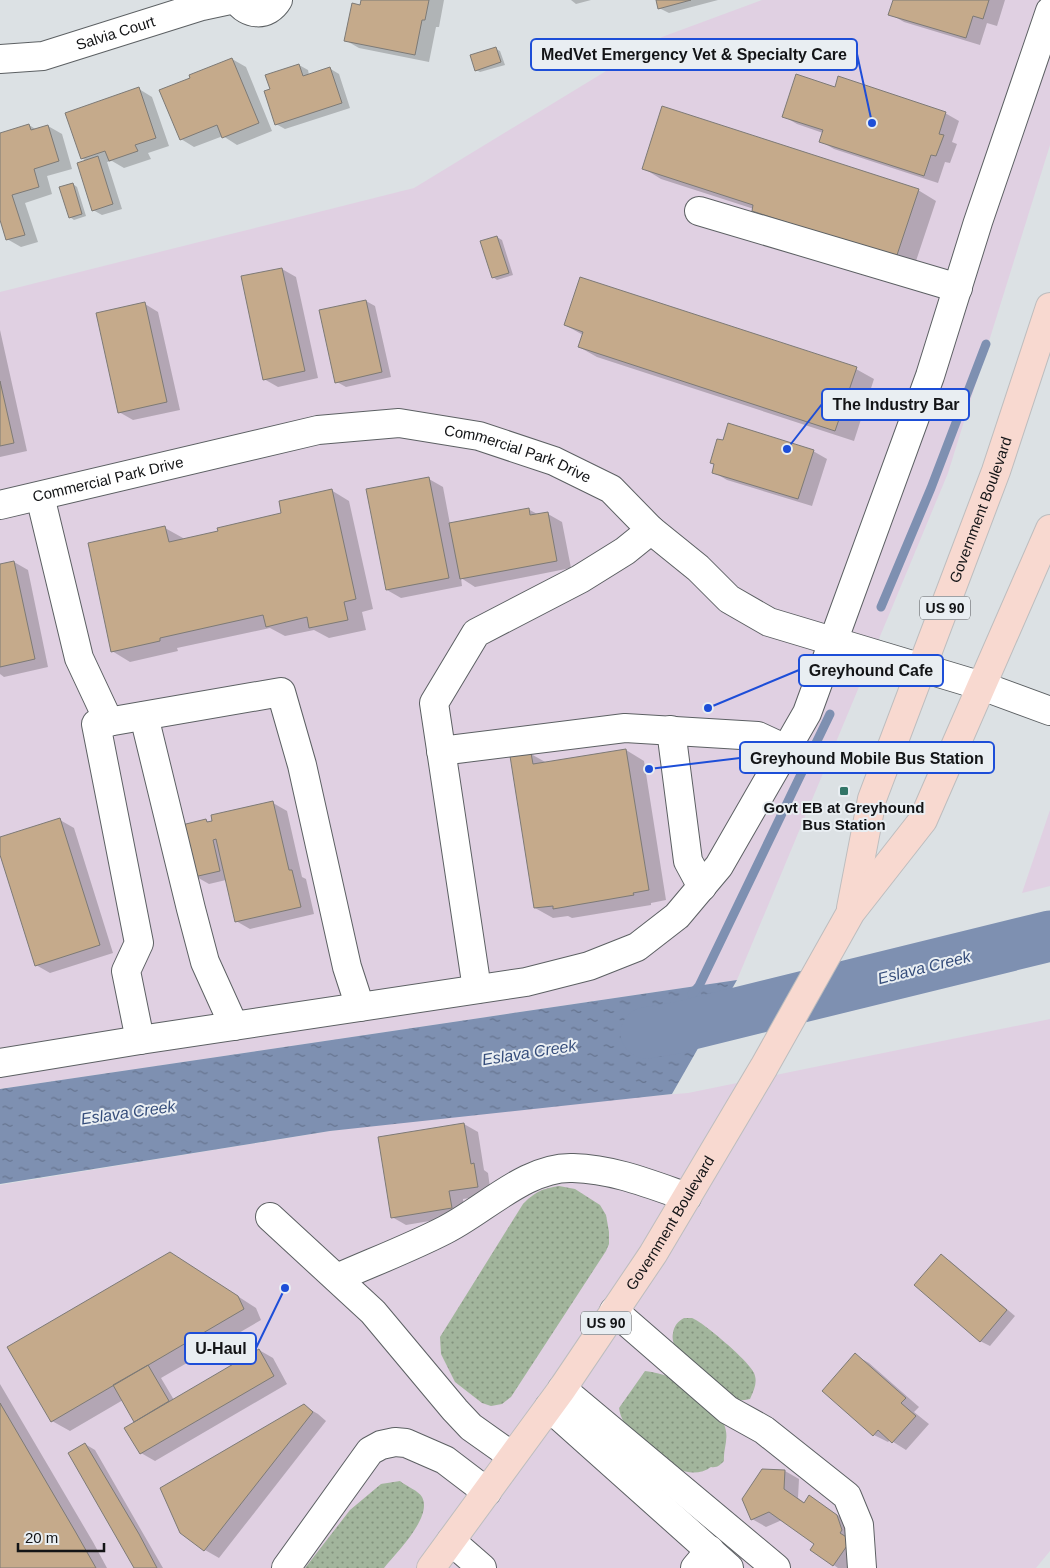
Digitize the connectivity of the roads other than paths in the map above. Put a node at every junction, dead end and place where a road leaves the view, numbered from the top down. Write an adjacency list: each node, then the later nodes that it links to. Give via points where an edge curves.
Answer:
1 (230, 0): 5 (street, Salvia Court, via 43,56)
2 (236, 0): 3 (street, via 253,13 269,10)
3 (278, 0)
4 (1050, 11): 7 (street)
5 (0, 60)
6 (699, 211): 7 (street)
7 (958, 288): 13 (street, via 930,376)
8 (1050, 306): 14 (main road, Government Boulevard / US 90, via 996,471)
9 (40, 496): 10 (street, Commercial Park Drive); 12 (street, Commercial Park Drive, via 318,430 399,423 479,436 554,461 611,489); 18 (street, via 79,658)
10 (0, 505)
11 (1050, 529): 15 (main road, Government Boulevard / US 90)
12 (651, 530): 13 (street, Commercial Park Drive, via 698,568 729,599 769,622); 21 (street, via 625,551 580,579 476,633 434,703)
13 (833, 641): 14 (street, Commercial Park Drive); 20 (street, via 807,713)
14 (922, 668): 15 (street, Commercial Park Drive); 23 (main road, Government Boulevard / US 90, via 872,799)
15 (982, 686): 16 (street, Commercial Park Drive); 23 (main road, Government Boulevard / US 90, via 923,820)
16 (1050, 711)
17 (144, 716): 18 (street); 25 (street, via 281,692 302,765 347,967); 26 (street, via 205,962)
18 (109, 722): 27 (street, via 96,724 138,943 126,971)
19 (671, 730): 20 (street, via 758,736); 21 (street, via 624,728); 22 (street, via 688,861)
20 (786, 749): 22 (street, via 719,866)
21 (441, 752): 24 (street)
22 (702, 886): 24 (street, via 677,916 637,947 589,966 526,982)
23 (850, 912): 29 (main road, Government Boulevard / US 90)
24 (477, 989): 25 (street)
25 (360, 1007): 26 (street)
26 (234, 1026): 27 (street)
27 (140, 1040): 28 (street)
28 (0, 1064)
29 (687, 1197): 31 (street, via 627,1176 573,1168 551,1170 524,1180 463,1221); 32 (main road, Government Boulevard / US 90)
30 (270, 1217): 31 (street)
31 (337, 1278): 34 (street, via 373,1312 471,1427)
32 (614, 1311): 33 (main road, Government Boulevard / US 90); 42 (street, via 728,1410 764,1430 847,1496 859,1525)
33 (555, 1398): 34 (main road, Government Boulevard / US 90); 37 (street); 41 (street)
34 (512, 1456): 35 (main road, Government Boulevard / US 90)
35 (487, 1492): 36 (main road, Government Boulevard / US 90); 38 (street, via 445,1460 406,1443 381,1445 370,1451)
36 (451, 1541): 39 (main road, Government Boulevard / US 90); 40 (street)
37 (712, 1562)
38 (286, 1568)
39 (431, 1568)
40 (482, 1568)
41 (776, 1568)
42 (862, 1568)

